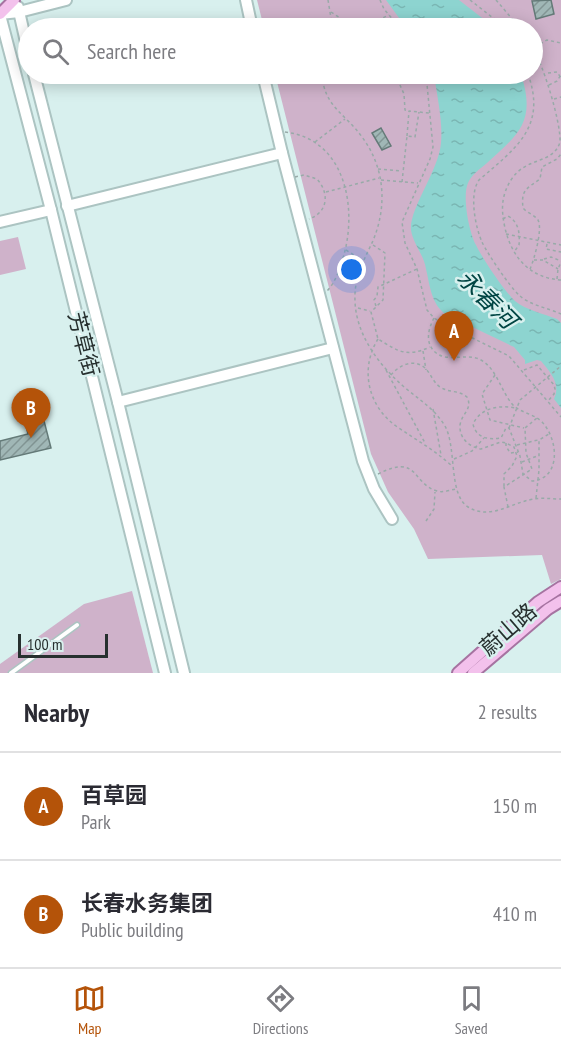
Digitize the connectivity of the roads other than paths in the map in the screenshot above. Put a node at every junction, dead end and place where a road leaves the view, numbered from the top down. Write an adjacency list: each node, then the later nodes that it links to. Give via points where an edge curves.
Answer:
1 (15, 0): 4 (main road); 5 (main road)
2 (66, 0): 4 (main road)
3 (246, 0): 7 (main road)
4 (19, 12): 5 (main road); 6 (main road)
5 (0, 15): 8 (main road, 芳草街)
6 (20, 18)
7 (250, 18)
8 (18, 84)
9 (18, 84): 14 (main road, 芳草街)
10 (36, 84): 13 (main road, 芳草街)
11 (266, 84): 12 (main road)
12 (282, 153): 13 (main road); 16 (main road)
13 (67, 206): 17 (main road, 芳草街)
14 (51, 210): 15 (main road); 23 (main road, 芳草街)
15 (0, 222)
16 (333, 348): 17 (main road); 18 (main road, via 363,461)
17 (118, 402): 24 (main road, 芳草街)
18 (392, 519)
19 (561, 588): 25 (main road, 蔚山路, via 538,602)
20 (561, 601): 26 (main road, 蔚山路)
21 (77, 626): 22 (lane)
22 (11, 673)
23 (165, 673)
24 (184, 673)
25 (458, 673)
26 (473, 673)

